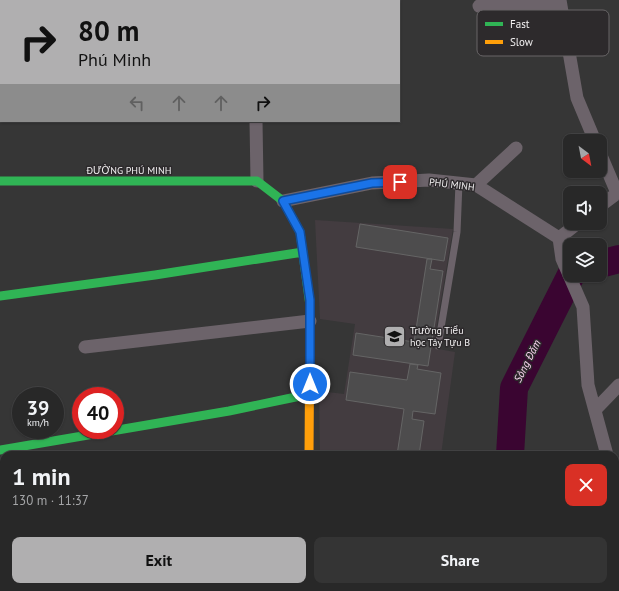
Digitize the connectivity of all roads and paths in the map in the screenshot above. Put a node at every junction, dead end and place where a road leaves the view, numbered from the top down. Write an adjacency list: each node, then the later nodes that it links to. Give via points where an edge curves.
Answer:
1 (561, 2): 2 (street)
2 (479, 6)
3 (570, 56): 5 (street, via 577,98)
4 (256, 122): 9 (street)
5 (592, 134)
6 (516, 148): 11 (street)
7 (607, 168): 12 (street)
8 (0, 181): 9 (street, ĐƯỜNG PHÚ MINH)
9 (257, 181): 13 (street)
10 (458, 184): 11 (street, PHÚ MINH); 13 (street, PHÚ MINH, via 429,180 372,183); 20 (lane, via 457,232)
11 (476, 185): 16 (street, PHÚ MINH)
12 (618, 192): 14 (street)
13 (283, 201): 17 (street, via 300,232)
14 (607, 201)
15 (569, 230): 16 (street)
16 (559, 238): 24 (street, via 562,259 583,308 588,385)
17 (303, 252): 18 (street); 19 (street, via 310,300)
18 (0, 296)
19 (310, 321): 21 (street); 23 (street)
20 (438, 346)
21 (85, 347)
22 (619, 384): 24 (street)
23 (310, 394): 25 (street, via 229,411); 26 (street)
24 (595, 410): 27 (street)
25 (0, 450)
26 (309, 451)
27 (606, 451)

